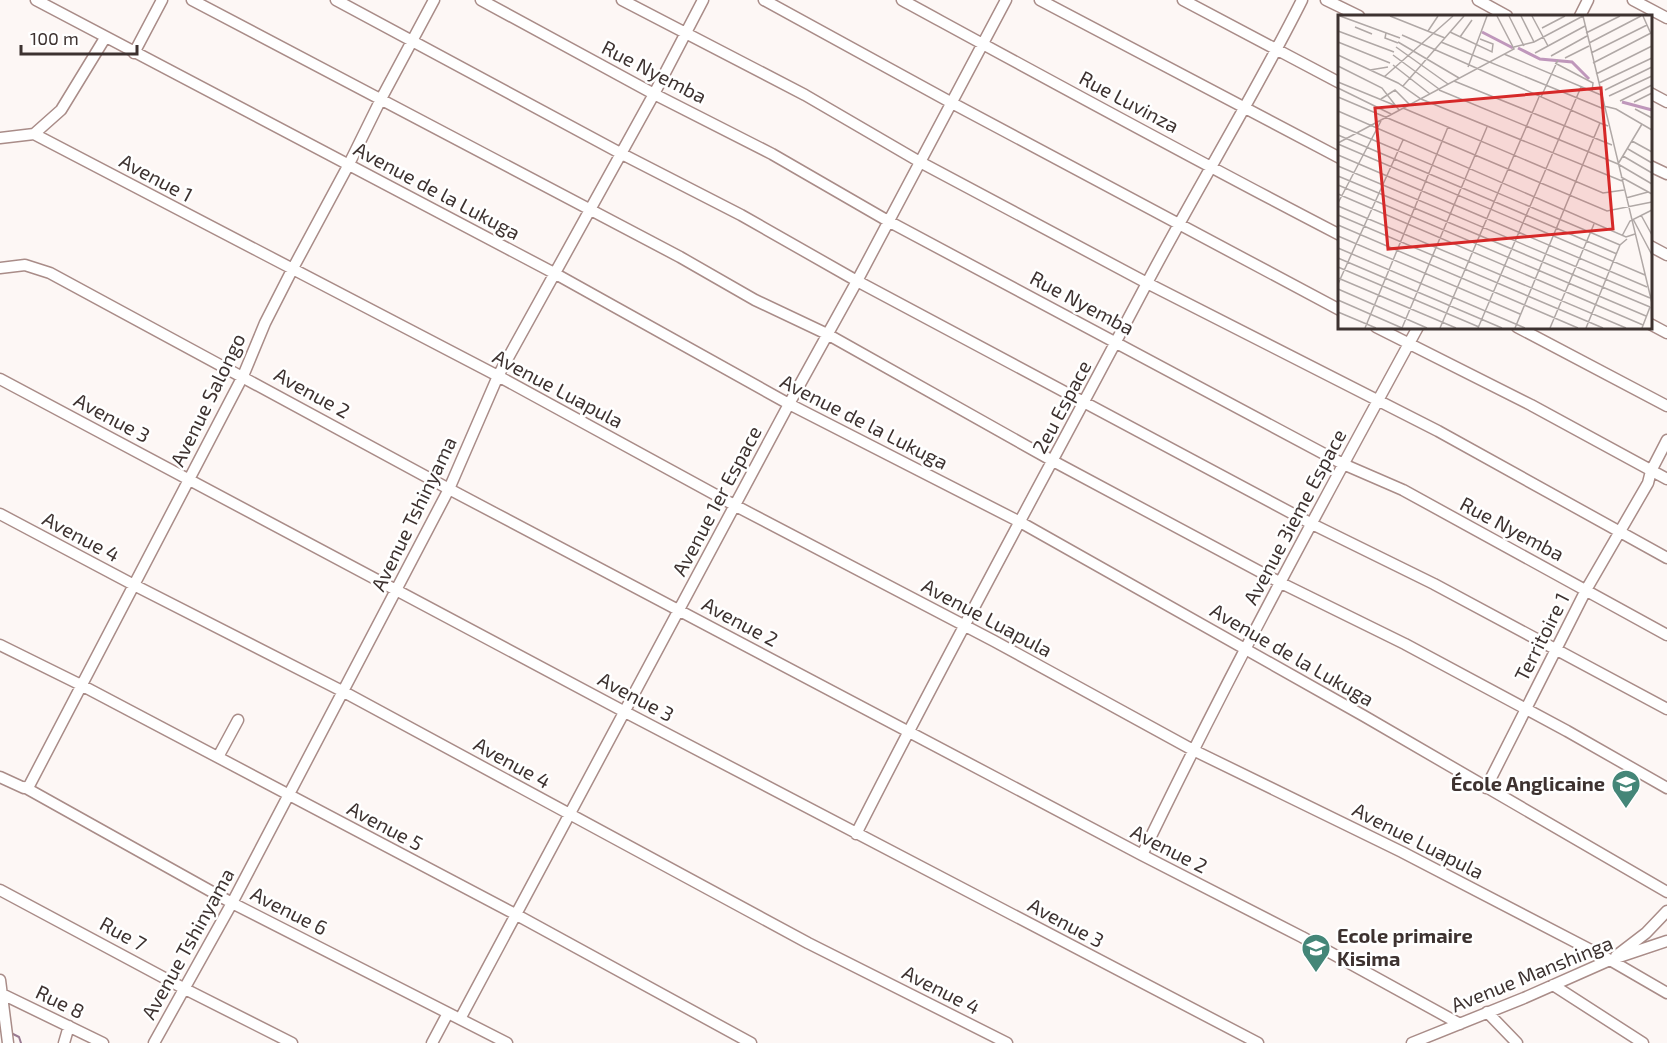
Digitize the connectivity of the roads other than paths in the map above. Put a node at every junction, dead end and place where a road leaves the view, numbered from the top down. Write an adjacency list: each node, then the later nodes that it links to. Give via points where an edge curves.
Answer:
1 (36, 0): 24 (street, Avenue de la Lukuga)
2 (162, 0): 28 (street)
3 (192, 0): 32 (street)
4 (336, 0): 25 (street)
5 (434, 0): 25 (street, Avenue Salongo)
6 (481, 0): 30 (street, Rue Nyemba)
7 (622, 0): 23 (street)
8 (703, 0): 23 (street, Avenue Tshinyama)
9 (764, 0): 34 (street)
10 (902, 0): 26 (street, Rue Luvinza)
11 (1006, 0): 26 (street, Avenue 1er Espace)
12 (1040, 0): 35 (street)
13 (1184, 0): 27 (street)
14 (1302, 0): 27 (street, 2eu Espace)
15 (1326, 0): 19 (street)
16 (1478, 0): 20 (street)
17 (1588, 0): 21 (street)
18 (1633, 0): 22 (street)
19 (1357, 15)
20 (1505, 15)
21 (1580, 15)
22 (1667, 18)
23 (684, 33): 30 (street, Avenue Tshinyama); 40 (street, via 805,95)
24 (105, 38): 28 (street, Avenue de la Lukuga); 36 (street, via 61,110)
25 (413, 41): 32 (street, Avenue Salongo); 38 (street)
26 (983, 45): 34 (street, Avenue 1er Espace); 43 (street, Rue Luvinza)
27 (1277, 50): 29 (street); 35 (street, 2eu Espace)
28 (134, 53): 41 (street, Avenue de la Lukuga)
29 (1338, 82)
30 (654, 94): 38 (street, Avenue Tshinyama); 46 (street, Rue Nyemba, via 771,154)
31 (1652, 94): 33 (street)
32 (381, 99): 41 (street, Avenue Salongo); 45 (street)
33 (1667, 102)
34 (952, 103): 40 (street, Avenue 1er Espace); 47 (street)
35 (1244, 109): 39 (street); 43 (street, 2eu Espace)
36 (34, 134): 37 (street); 52 (street, Avenue 1)
37 (0, 138)
38 (622, 154): 45 (street, Avenue Tshinyama); 54 (street)
39 (1338, 157)
40 (920, 162): 46 (street, Avenue 1er Espace); 55 (street)
41 (349, 164): 52 (street, Avenue Salongo); 53 (street, Avenue de la Lukuga)
42 (1652, 167): 44 (street)
43 (1211, 169): 47 (street, 2eu Espace); 48 (street, Rue Luvinza)
44 (1667, 174)
45 (590, 211): 53 (street, Avenue Tshinyama); 62 (street)
46 (888, 221): 54 (street, Avenue 1er Espace); 63 (street, Rue Nyemba)
47 (1180, 225): 55 (street, 2eu Espace); 56 (street)
48 (1338, 234)
49 (1652, 247): 50 (street)
50 (1667, 255)
51 (0, 268): 65 (street, Avenue 2, via 25,265 50,273)
52 (292, 270): 65 (street, Avenue Salongo); 66 (street, Avenue Luapula)
53 (554, 273): 66 (street, Avenue Tshinyama); 70 (street, Avenue de la Lukuga)
54 (857, 281): 62 (street, Avenue 1er Espace); 69 (street)
55 (1147, 283): 63 (street, 2eu Espace); 68 (street)
56 (1338, 309)
57 (1652, 325): 61 (street)
58 (1378, 328): 64 (street)
59 (1417, 328): 64 (street, Avenue 3ieme Espace)
60 (1519, 328): 71 (street)
61 (1667, 333)
62 (827, 334): 70 (street, Avenue 1er Espace); 73 (street)
63 (1117, 342): 69 (street, 2eu Espace); 74 (street, Rue Nyemba)
64 (1409, 343): 68 (street, Avenue 3ieme Espace); 75 (street)
65 (243, 376): 77 (street, Avenue Salongo); 78 (street, Avenue 2)
66 (498, 376): 78 (street, Avenue Tshinyama); 79 (street, Avenue Luapula)
67 (0, 379): 77 (street, Avenue 3)
68 (1377, 401): 74 (street, Avenue 3ieme Espace); 83 (street)
69 (1085, 402): 73 (street, 2eu Espace); 82 (street)
70 (789, 404): 79 (street, Avenue 1er Espace); 81 (street, Avenue de la Lukuga)
71 (1667, 406)
72 (1667, 440): 75 (street, Territoire 1)
73 (1053, 461): 81 (street, 2eu Espace); 85 (street)
74 (1342, 465): 82 (street, Avenue 3ieme Espace); 88 (street, Rue Nyemba, via 1403,490)
75 (1651, 471): 76 (street); 83 (street, Territoire 1, via 1648,483)
76 (1667, 479)
77 (189, 480): 86 (street, Avenue Salongo); 87 (street, Avenue 3)
78 (449, 489): 87 (street, Avenue Tshinyama); 89 (street, Avenue 2)
79 (736, 506): 89 (street, Avenue 1er Espace); 90 (street, Avenue Luapula)
80 (0, 513): 86 (street, Avenue 4)
81 (1020, 522): 90 (street, 2eu Espace); 93 (street, Avenue de la Lukuga)
82 (1312, 524): 85 (street, Avenue 3ieme Espace); 94 (street)
83 (1618, 532): 84 (street); 88 (street, Territoire 1)
84 (1667, 558)
85 (1281, 583): 93 (street, Avenue 3ieme Espace); 97 (street)
86 (134, 585): 95 (street, Avenue Salongo); 96 (street, Avenue 4)
87 (397, 590): 96 (street, Avenue Tshinyama); 99 (street, Avenue 3)
88 (1586, 590): 91 (street, Rue Nyemba); 94 (street, Territoire 1)
89 (679, 610): 99 (street, Avenue 1er Espace); 101 (street, Avenue 2)
90 (963, 625): 101 (street, 2eu Espace); 102 (street, Avenue Luapula)
91 (1667, 635)
92 (0, 645): 95 (street, Avenue 5)
93 (1245, 649): 102 (street, Avenue 3ieme Espace); 106 (street, Avenue de la Lukuga)
94 (1556, 649): 97 (street, Territoire 1); 98 (street)
95 (81, 686): 103 (street, Avenue 5); 105 (street, Avenue Salongo)
96 (344, 692): 108 (street, Avenue Tshinyama); 109 (street, Avenue 4)
97 (1527, 709): 106 (street, Territoire 1); 107 (street)
98 (1667, 709)
99 (625, 712): 109 (street, Avenue 1er Espace); 110 (street, Avenue 3)
100 (238, 720): 103 (street)
101 (908, 731): 110 (street, 2eu Espace); 111 (street, Avenue 2)
102 (1193, 750): 111 (street, Avenue 3ieme Espace); 118 (street, Avenue Luapula)
103 (218, 757): 108 (street, Avenue 5)
104 (0, 777): 105 (street)
105 (26, 788): 114 (street, Avenue 6)
106 (1486, 788): 113 (street, Avenue de la Lukuga)
107 (1667, 788)
108 (287, 795): 114 (street, Avenue Tshinyama); 116 (street, Avenue 5)
109 (570, 816): 116 (street, Avenue 1er Espace); 137 (street, Avenue 4)
110 (856, 834): 138 (street, Avenue 3)
111 (1142, 855): 127 (street, Avenue 2)
112 (0, 890): 121 (street, Rue 7)
113 (1667, 892)
114 (232, 903): 121 (street, Avenue Tshinyama); 124 (street, Avenue 6)
115 (1667, 911): 118 (street)
116 (515, 914): 126 (street, Avenue 1er Espace); 136 (street, Avenue 5)
117 (1667, 941): 118 (street, Avenue Manshinga)
118 (1610, 960): 120 (street, Avenue Manshinga); 122 (street, Avenue Luapula)
119 (0, 980): 123 (street)
120 (1553, 985): 125 (street, Avenue Manshinga); 141 (street)
121 (185, 989): 132 (street, Avenue Tshinyama); 133 (street, Rue 7)
122 (1667, 993)
123 (2, 994): 128 (street, Rue 8); 129 (street)
124 (448, 1012): 126 (street, Avenue 6); 134 (street)
125 (1487, 1012): 127 (street, Avenue Manshinga); 140 (street)
126 (460, 1019): 135 (street, Avenue 6)
127 (1460, 1024): 139 (street, Avenue Manshinga)
128 (69, 1026): 130 (street); 131 (street, Rue 8)
129 (8, 1041)
130 (64, 1043)
131 (103, 1043)
132 (154, 1043)
133 (292, 1043)
134 (432, 1043)
135 (507, 1043)
136 (751, 1043)
137 (1006, 1043)
138 (1258, 1043)
139 (1412, 1043)
140 (1517, 1043)
141 (1643, 1043)

